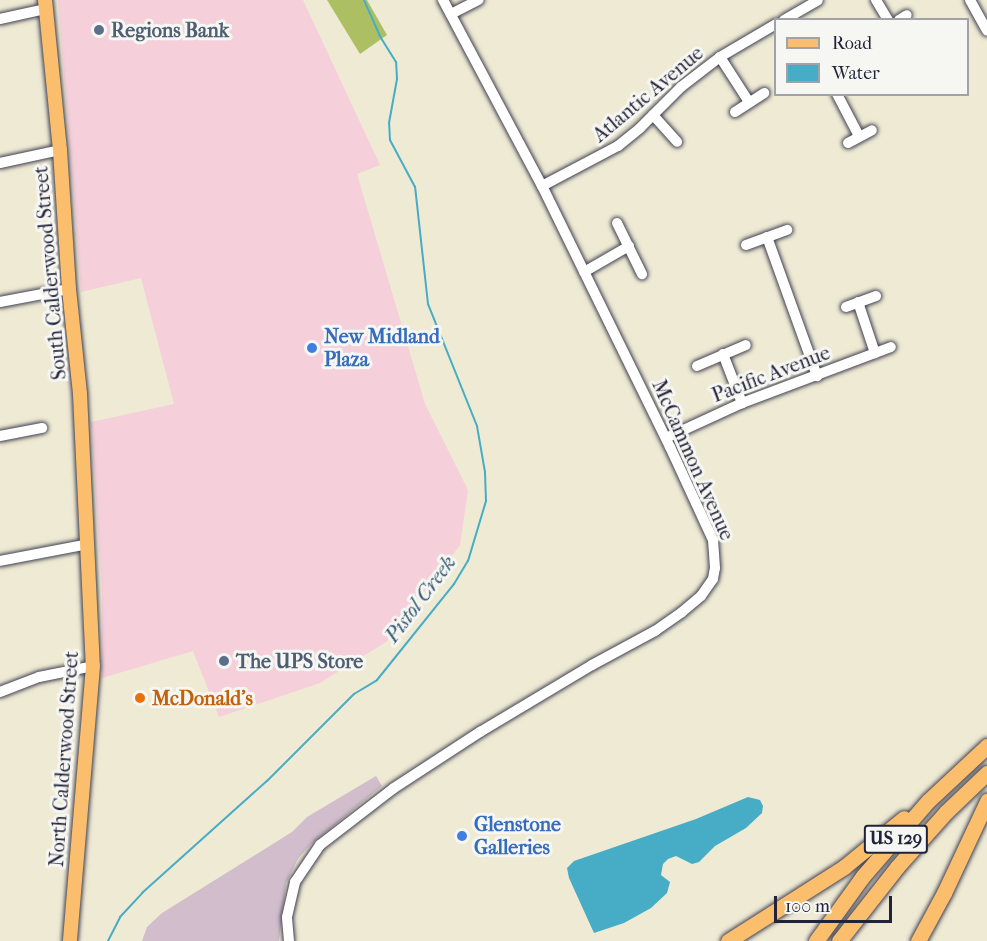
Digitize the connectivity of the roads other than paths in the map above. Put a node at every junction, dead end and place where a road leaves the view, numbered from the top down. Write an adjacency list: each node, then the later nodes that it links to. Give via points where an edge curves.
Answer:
1 (443, 0): 7 (street, McCammon Avenue)
2 (479, 0): 7 (street)
3 (818, 0): 8 (street)
4 (876, 0): 9 (street)
5 (970, 0): 12 (street)
6 (45, 4): 10 (street); 23 (main road, South Calderwood Street)
7 (451, 14): 25 (street, McCammon Avenue)
8 (791, 18)
9 (887, 18)
10 (0, 19)
11 (774, 25): 13 (street, Atlantic Avenue)
12 (987, 31)
13 (720, 57): 16 (street); 18 (street, Atlantic Avenue)
14 (764, 93): 16 (street)
15 (838, 96): 20 (street)
16 (749, 102): 17 (street)
17 (735, 112)
18 (653, 115): 21 (street); 25 (street, Atlantic Avenue, via 601,157)
19 (872, 130): 20 (street)
20 (860, 136): 22 (street)
21 (677, 142)
22 (848, 143)
23 (60, 150): 24 (street); 33 (main road, South Calderwood Street)
24 (0, 163)
25 (542, 186): 31 (street, McCammon Avenue)
26 (617, 223): 30 (street)
27 (787, 230): 28 (street)
28 (767, 237): 29 (street); 43 (street)
29 (746, 245)
30 (629, 246): 31 (street); 32 (street)
31 (584, 272): 47 (street, McCammon Avenue)
32 (642, 274)
33 (69, 289): 35 (street); 48 (main road, South Calderwood Street, via 80,394)
34 (876, 296): 36 (street)
35 (0, 302)
36 (858, 302): 37 (street); 40 (street)
37 (846, 307)
38 (746, 345): 41 (street)
39 (891, 347): 40 (street, Pacific Avenue)
40 (875, 353): 43 (street, Pacific Avenue)
41 (723, 354): 42 (street); 44 (street)
42 (697, 366)
43 (817, 376): 44 (street, Pacific Avenue)
44 (742, 403): 47 (street, Pacific Avenue)
45 (42, 428): 46 (street)
46 (0, 436)
47 (666, 438): 58 (street, McCammon Avenue, via 717,556 713,579 701,596 655,631 592,665 394,788 320,845 294,882 287,917)
48 (88, 544): 49 (street); 50 (main road, North Calderwood Street)
49 (0, 561)
50 (93, 666): 51 (street, via 39,677); 57 (main road, North Calderwood Street)
51 (0, 692)
52 (987, 746): 54 (highway, US 129)
53 (987, 773): 61 (highway, US 129, via 904,859)
54 (928, 801): 59 (highway, via 844,867); 60 (highway, US 129, via 863,876)
55 (987, 801): 56 (highway)
56 (927, 934): 62 (highway)
57 (70, 941)
58 (289, 941)
59 (728, 941)
60 (816, 941)
61 (839, 941)
62 (918, 941)

